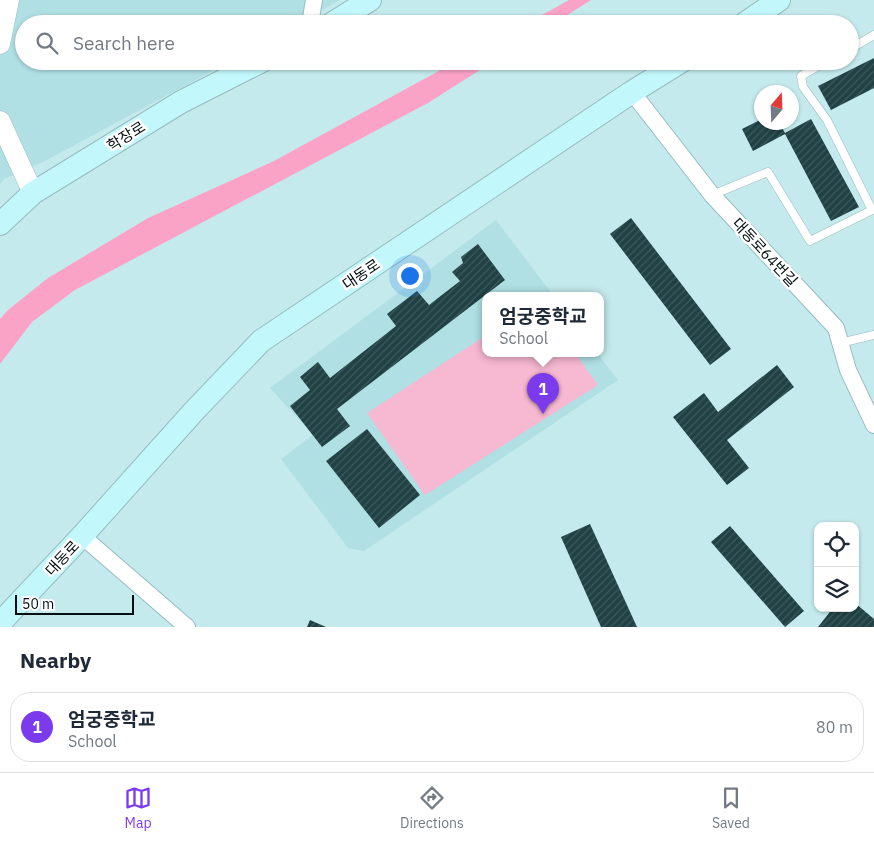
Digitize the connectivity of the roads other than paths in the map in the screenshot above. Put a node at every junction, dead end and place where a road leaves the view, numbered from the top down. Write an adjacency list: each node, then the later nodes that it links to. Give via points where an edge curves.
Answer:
1 (9, 0): 10 (street)
2 (314, 0): 5 (street)
3 (370, 0): 6 (main road)
4 (780, 0): 7 (main road)
5 (312, 15)
6 (346, 15)
7 (758, 15)
8 (874, 35): 9 (lane)
9 (859, 43)
10 (0, 44)
11 (244, 70): 16 (main road, 학장로, via 181,102)
12 (667, 70): 14 (main road, 대동로)
13 (811, 70): 18 (lane, via 801,76 804,87 827,120)
14 (632, 92): 17 (street, 대동로64번길); 23 (main road, 대동로, via 261,341 194,410)
15 (0, 121): 16 (street)
16 (33, 193): 19 (main road, 학장로)
17 (712, 195): 18 (lane, via 768,172 810,241); 21 (street, 대동로64번길, via 836,328)
18 (873, 210)
19 (0, 224)
20 (874, 335): 21 (lane)
21 (840, 343): 22 (street, 대동로64번길, via 848,370)
22 (874, 425)
23 (82, 536): 24 (main road, 대동로); 25 (street, 대동로)
24 (0, 623)
25 (187, 627)

